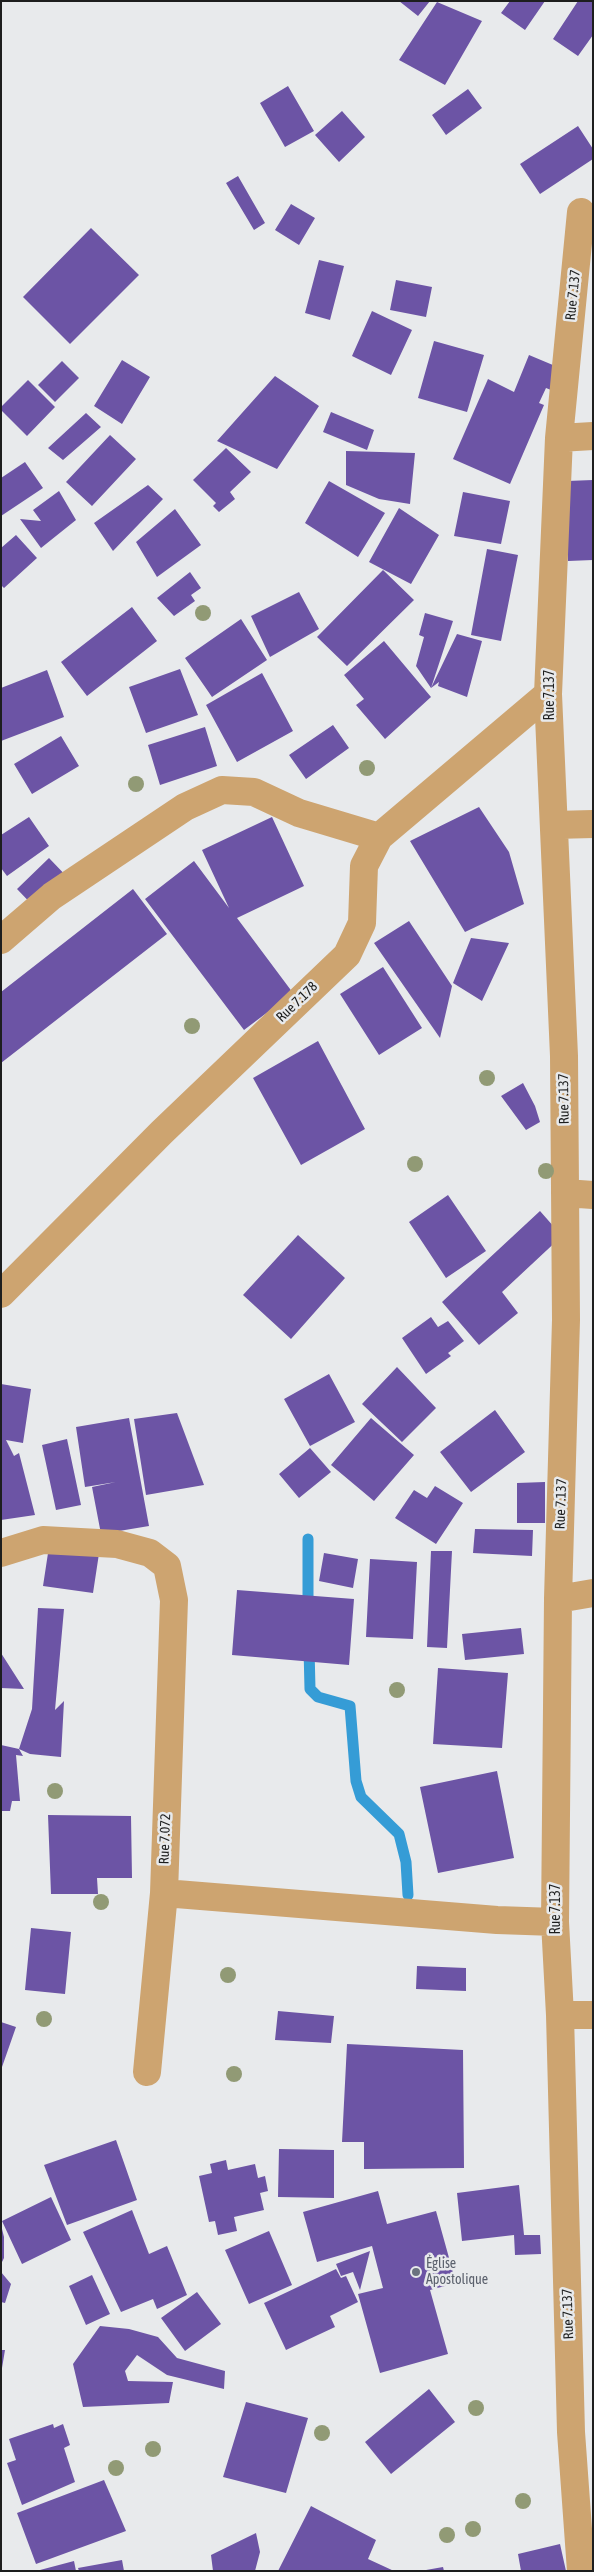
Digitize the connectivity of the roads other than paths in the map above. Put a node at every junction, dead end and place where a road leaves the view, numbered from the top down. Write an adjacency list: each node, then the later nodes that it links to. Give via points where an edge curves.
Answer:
1 (581, 212): 3 (street, Rue 7.137)
2 (593, 436): 3 (street)
3 (559, 438): 4 (street, Rue 7.137)
4 (548, 694): 6 (street, Rue 7.137); 7 (street, Rue 7.178)
5 (593, 824): 6 (street)
6 (554, 825): 9 (street, Rue 7.137, via 564,1056)
7 (379, 837): 8 (street, via 299,813 254,792 222,790 185,807 52,896); 11 (street, Rue 7.178, via 364,866 362,923 346,955 169,1125)
8 (1, 940)
9 (565, 1193): 10 (street); 14 (street, Rue 7.137, via 566,1320)
10 (593, 1195)
11 (1, 1294)
12 (1, 1553): 15 (street, Rue 7.072, via 43,1540 117,1544 150,1553 167,1566 174,1600)
13 (593, 1593): 14 (street)
14 (558, 1599): 16 (street, Rue 7.137)
15 (164, 1893): 16 (street); 19 (street, Rue 7.072)
16 (555, 1922): 17 (street, Rue 7.137)
17 (560, 2015): 18 (street); 20 (street, Rue 7.137, via 571,2432)
18 (593, 2015)
19 (147, 2072)
20 (581, 2571)

